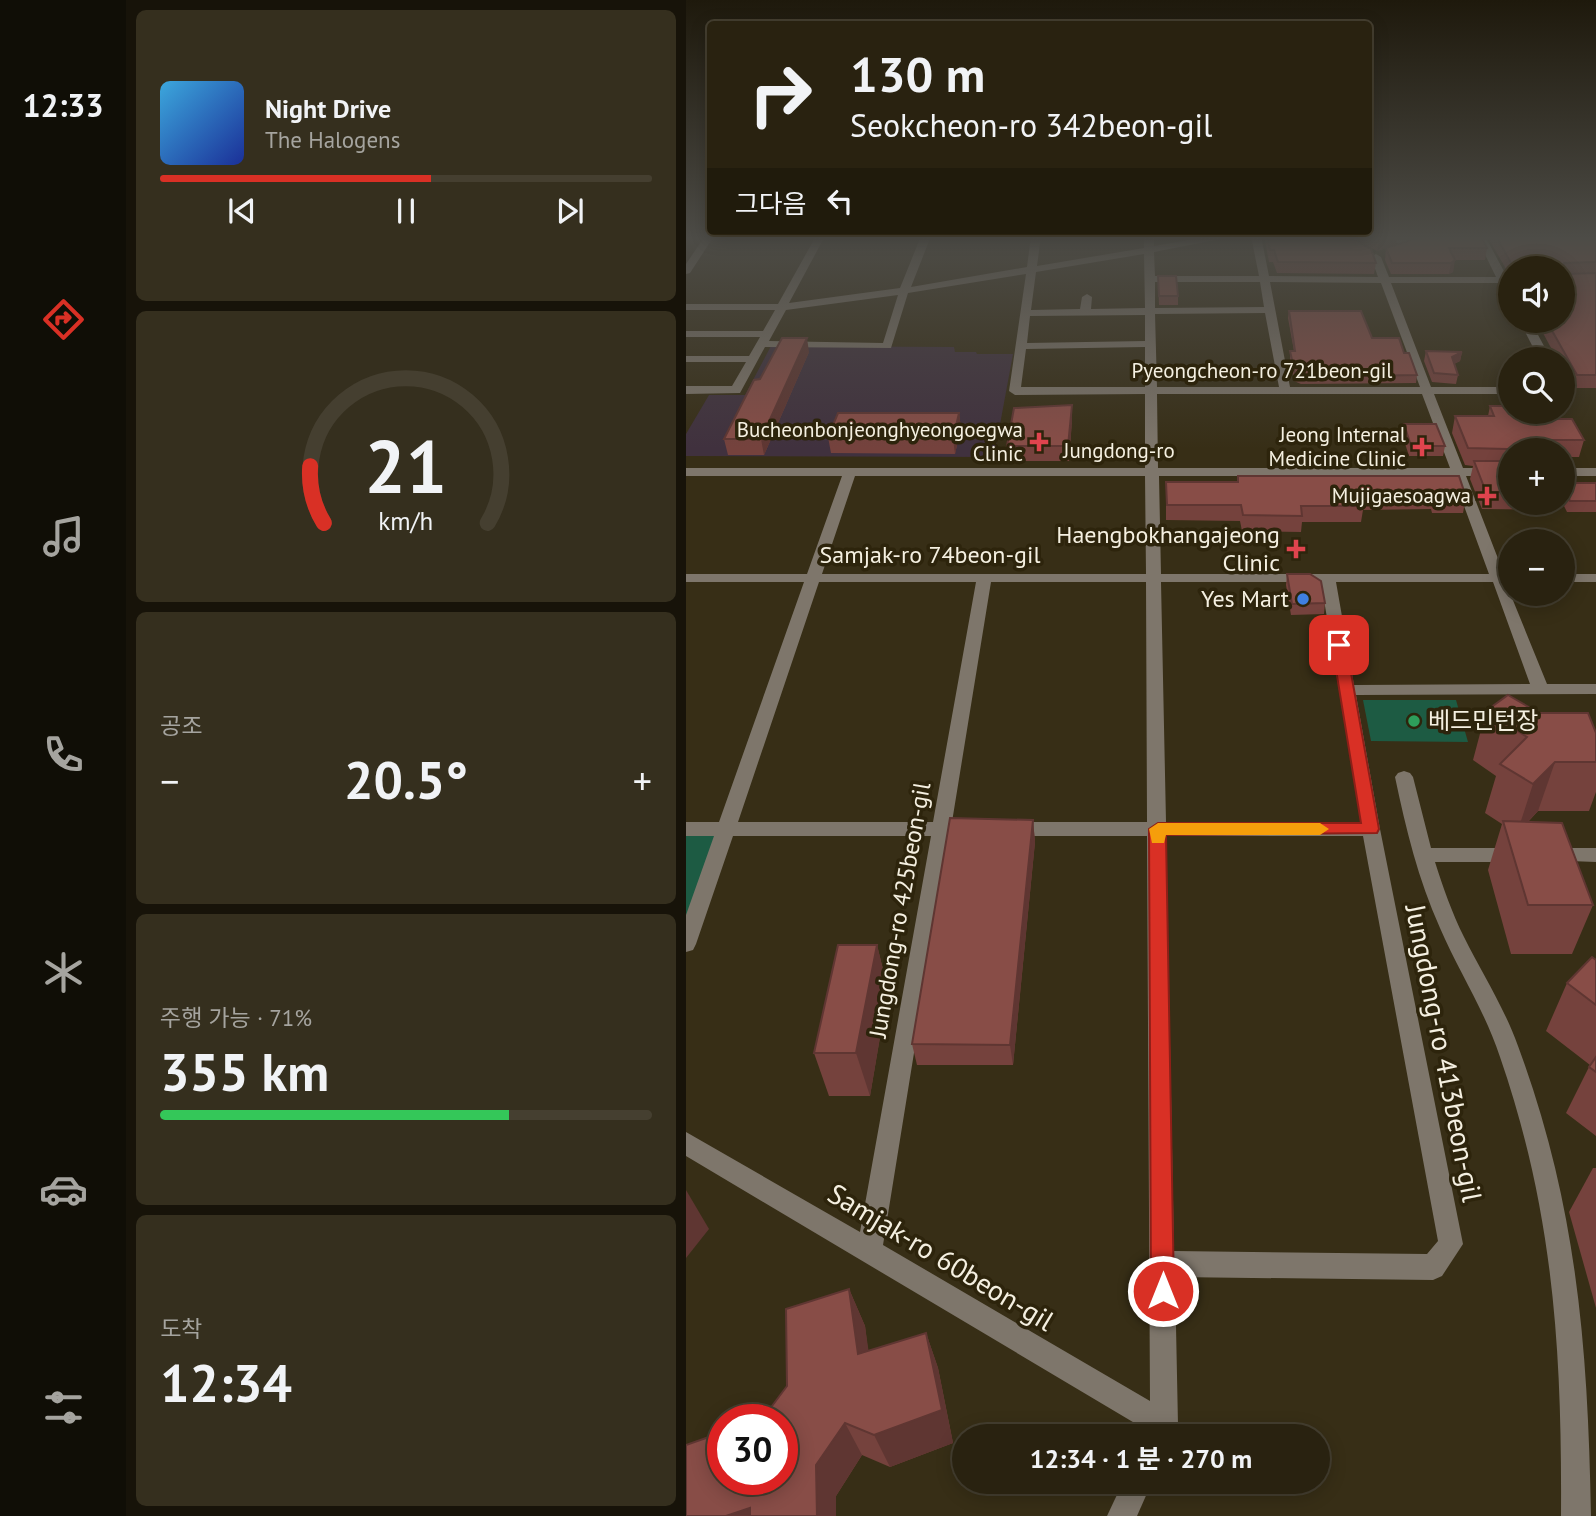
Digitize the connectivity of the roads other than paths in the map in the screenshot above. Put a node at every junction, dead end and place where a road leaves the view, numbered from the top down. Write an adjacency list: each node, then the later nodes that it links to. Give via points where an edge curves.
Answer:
1 (686, 307): 2 (street)
2 (782, 307): 14 (street)
3 (899, 307): 14 (street, via 887,345)
4 (1027, 307): 12 (street)
5 (1089, 307): 10 (street)
6 (1150, 307): 11 (street)
7 (1269, 307): 9 (street)
8 (1395, 307): 21 (street)
9 (1270, 310): 11 (street); 20 (street)
10 (1090, 312): 11 (street); 12 (street)
11 (1150, 312): 15 (street)
12 (1026, 313): 16 (street)
13 (686, 334): 14 (street)
14 (764, 339): 18 (street)
15 (1151, 344): 16 (street); 23 (street)
16 (1021, 345): 23 (street, Pyeongcheon-ro 721beon-gil, via 1015,391)
17 (686, 359): 18 (street)
18 (752, 359): 19 (street, via 736,390)
19 (686, 390)
20 (1285, 390): 21 (street, Pyeongcheon-ro 721beon-gil); 23 (street, Pyeongcheon-ro 721beon-gil)
21 (1426, 390): 22 (street, Pyeongcheon-ro 721beon-gil); 27 (street)
22 (1498, 390)
23 (1152, 391): 26 (street)
24 (686, 472): 25 (street, Jungdong-ro)
25 (850, 472): 26 (street, Jungdong-ro); 33 (street)
26 (1154, 472): 27 (street, Jungdong-ro); 35 (street)
27 (1458, 472): 28 (street, Jungdong-ro); 31 (street)
28 (1498, 472)
29 (1575, 472): 30 (street)
30 (1596, 472)
31 (1498, 564)
32 (686, 578): 33 (street, Samjak-ro 74beon-gil)
33 (815, 578): 34 (street, Samjak-ro 74beon-gil); 48 (street)
34 (984, 578): 35 (street, Samjak-ro 74beon-gil); 49 (street, Jungdong-ro 425beon-gil)
35 (1155, 578): 36 (street, Samjak-ro 74beon-gil); 46 (street)
36 (1328, 578): 37 (street, Samjak-ro 74beon-gil); 42 (street, Jungdong-ro 413beon-gil)
37 (1498, 578)
38 (1575, 579): 39 (street)
39 (1596, 579)
40 (1513, 606): 43 (street)
41 (1596, 689): 43 (street)
42 (1347, 690): 43 (street); 47 (street, Jungdong-ro 413beon-gil)
43 (1541, 690)
44 (1404, 777): 50 (street)
45 (686, 829): 48 (street)
46 (1158, 829): 47 (street); 49 (street); 55 (street)
47 (1371, 829): 55 (street, Jungdong-ro 413beon-gil, via 1451,1244 1433,1267)
48 (726, 830): 49 (street); 52 (street)
49 (941, 830): 54 (street, Jungdong-ro 425beon-gil)
50 (1422, 855): 51 (street); 60 (street, via 1449,926 1492,1008 1531,1115 1551,1196 1565,1297 1576,1445)
51 (1596, 855)
52 (686, 944)
53 (686, 1143): 54 (street, Samjak-ro 60beon-gil)
54 (869, 1251): 56 (street, Samjak-ro 60beon-gil)
55 (1163, 1264): 57 (street)
56 (1150, 1424)
57 (1161, 1424)
58 (1132, 1494): 59 (street)
59 (1122, 1516)
60 (1576, 1516)

